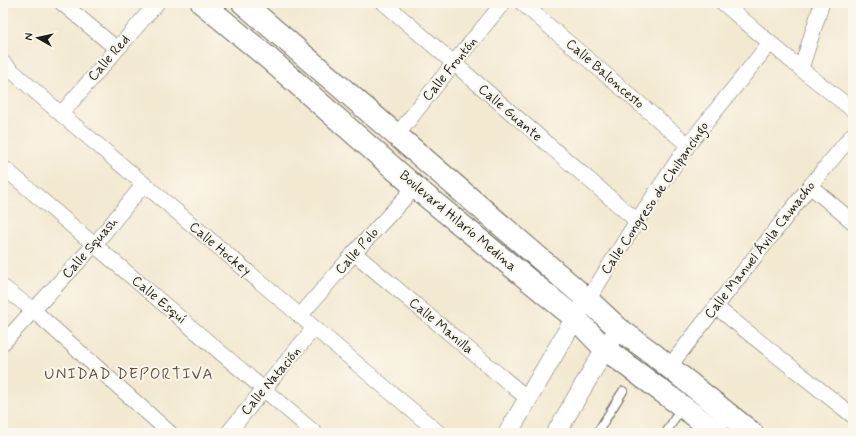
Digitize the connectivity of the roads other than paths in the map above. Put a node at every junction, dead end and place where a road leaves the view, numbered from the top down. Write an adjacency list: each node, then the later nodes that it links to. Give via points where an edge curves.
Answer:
1 (62, 3): 11 (street)
2 (157, 3): 11 (street, Calle Red)
3 (202, 3): 23 (main road, Boulevard Hilario Medina)
4 (243, 3): 18 (main road, Boulevard Hilario Medina)
5 (384, 3): 13 (street, Calle Guante)
6 (504, 3): 13 (street, Calle Frontón)
7 (522, 3): 19 (street, Calle Baloncesto)
8 (723, 3): 10 (street)
9 (822, 3): 14 (street)
10 (770, 43): 14 (street); 19 (street, Calle Congreso de Chilpancingo)
11 (117, 48): 16 (street, Calle Red)
12 (3, 63): 16 (street, Calle Hockey)
13 (454, 64): 18 (street, Calle Frontón); 24 (street, Calle Guante)
14 (801, 69): 15 (street)
15 (853, 110)
16 (61, 114): 21 (street, Calle Hockey)
17 (853, 134): 22 (street, Calle Manuel Ávila Camacho)
18 (397, 135): 29 (main road, Boulevard Hilario Medina)
19 (688, 145): 24 (street, Calle Congreso de Chilpancingo)
20 (3, 167): 26 (street, Calle Esquí)
21 (144, 184): 26 (street, Calle Squash); 32 (street, Calle Hockey)
22 (810, 186): 25 (street); 30 (street, Calle Manuel Ávila Camacho)
23 (415, 187): 27 (street, Calle Polo); 33 (main road, Boulevard Hilario Medina)
24 (637, 221): 29 (street, Calle Congreso de Chilpancingo)
25 (853, 222)
26 (94, 245): 31 (street, Calle Squash); 39 (street, Calle Esquí)
27 (354, 253): 32 (street, Calle Polo); 41 (street, Calle Manilla)
28 (3, 287): 31 (street)
29 (588, 300): 33 (street); 35 (main road, Boulevard Hilario Medina)
30 (716, 307): 38 (street, Calle Manuel Ávila Camacho); 43 (street)
31 (33, 310): 36 (street, Calle Squash); 45 (street)
32 (300, 316): 34 (street, Calle Hockey)
33 (575, 318): 37 (main road, Boulevard Hilario Medina); 41 (street)
34 (314, 328): 39 (street, Calle Natación); 48 (street, Calle Hockey)
35 (619, 329): 37 (street); 38 (main road, Boulevard Hilario Medina)
36 (3, 343)
37 (605, 349): 42 (main road, Boulevard Hilario Medina); 50 (street)
38 (669, 367): 53 (main road, Boulevard Hilario Medina)
39 (264, 389): 46 (street, Calle Natación); 47 (street, Calle Esquí)
40 (623, 391): 51 (lane)
41 (528, 399): 49 (street)
42 (682, 406): 44 (main road, Boulevard Hilario Medina); 52 (lane)
43 (853, 416)
44 (704, 429)
45 (170, 433)
46 (228, 433)
47 (315, 433)
48 (439, 433)
49 (508, 433)
50 (556, 433)
51 (597, 433)
52 (666, 433)
53 (752, 433)

